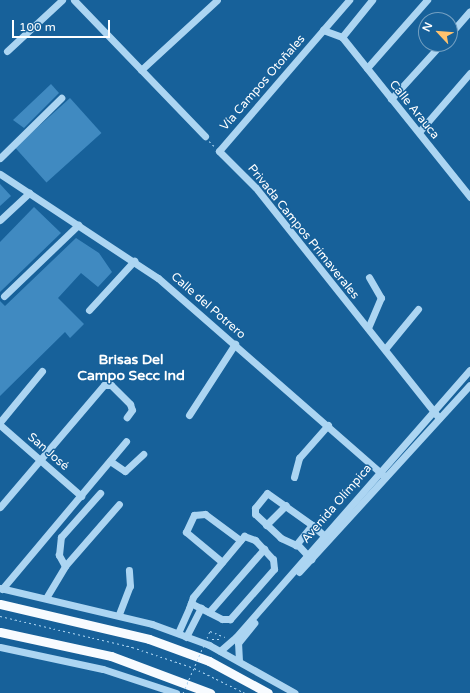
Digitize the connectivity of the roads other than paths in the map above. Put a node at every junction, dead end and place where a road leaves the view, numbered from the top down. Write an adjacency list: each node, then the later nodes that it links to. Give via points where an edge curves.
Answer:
1 (62, 0): 11 (street)
2 (74, 0): 14 (street)
3 (217, 0): 14 (street)
4 (349, 0): 9 (street, Vía Campos Otoñales)
5 (372, 0): 10 (street)
6 (427, 0): 13 (street)
7 (470, 11): 8 (street)
8 (458, 25)
9 (323, 30): 10 (street); 20 (street, Vía Campos Otoñales)
10 (342, 37): 13 (street, Calle Arauca)
11 (8, 51)
12 (434, 52): 17 (street)
13 (367, 68): 17 (street, Calle Arauca)
14 (141, 70): 19 (street)
15 (470, 73): 18 (street)
16 (61, 98): 21 (street)
17 (391, 99): 18 (street, Calle Arauca)
18 (419, 132): 24 (street, Calle Arauca)
19 (205, 136)
20 (219, 151): 32 (street, Privada Campos Primaverales, via 255,187)
21 (0, 158)
22 (0, 174): 23 (street, Calle del Potrero)
23 (29, 193): 25 (street); 26 (street, Calle del Potrero)
24 (470, 196)
25 (0, 220)
26 (78, 225): 27 (street, Calle del Potrero); 29 (street)
27 (134, 261): 31 (street); 33 (street, Calle del Potrero)
28 (369, 277): 32 (street, via 381,298)
29 (4, 296)
30 (418, 309): 34 (street)
31 (89, 310)
32 (368, 328): 34 (street, Privada Campos Primaverales)
33 (235, 344): 39 (street); 43 (street, Calle del Potrero)
34 (385, 349): 38 (street, Privada Campos Primaverales)
35 (470, 370): 38 (street, Avenida Olímpica)
36 (42, 371): 42 (street)
37 (470, 385): 41 (street, Avenida Olímpica)
38 (434, 409): 41 (street, Privada Campos Primaverales); 49 (street, Avenida Olímpica)
39 (189, 415)
40 (127, 417): 47 (street, via 132,407 110,385 98,390)
41 (439, 418): 49 (street, Avenida Olímpica)
42 (0, 422)
43 (328, 425): 49 (street, Calle del Potrero); 50 (street, via 299,458)
44 (0, 426): 47 (street, San José)
45 (126, 441): 48 (street)
46 (143, 454): 48 (street, via 125,471)
47 (41, 459): 52 (street, San José); 55 (street)
48 (110, 461): 52 (street)
49 (382, 474): 58 (street, Avenida Olímpica)
50 (294, 477)
51 (100, 493): 64 (street, via 61,537 59,555)
52 (81, 496): 66 (street)
53 (119, 504): 64 (street)
54 (286, 505): 56 (street); 56 (street, via 272,494 264,494 254,508); 57 (street)
55 (0, 507)
56 (266, 525): 60 (street, via 285,540)
57 (312, 525): 58 (street); 60 (street)
58 (327, 537): 62 (street, Avenida Olímpica)
59 (240, 540): 61 (street, via 251,537); 63 (street); 63 (street, via 202,513 190,520 186,532)
60 (297, 544): 62 (street)
61 (264, 549): 71 (street); 71 (street, via 275,566 263,582 230,618)
62 (310, 557): 77 (street, Avenida Olímpica); 78 (street, Avenida Olímpica, via 242,637 237,647)
63 (222, 562): 68 (street)
64 (65, 566): 67 (street)
65 (129, 570): 72 (street, via 130,586)
66 (1, 588): 67 (street)
67 (46, 598): 72 (street)
68 (191, 603): 70 (street); 74 (street)
69 (0, 604): 81 (main road, via 150,639 209,662)
70 (201, 608): 71 (street); 75 (street)
71 (209, 612)
72 (119, 614): 74 (street)
73 (0, 632): 80 (main road, via 111,656)
74 (178, 634): 75 (street)
75 (186, 637): 77 (street)
76 (0, 647): 79 (street, via 103,669)
77 (220, 651): 78 (street)
78 (239, 661): 82 (street)
79 (176, 693)
80 (210, 693)
81 (268, 693)
82 (295, 693)

